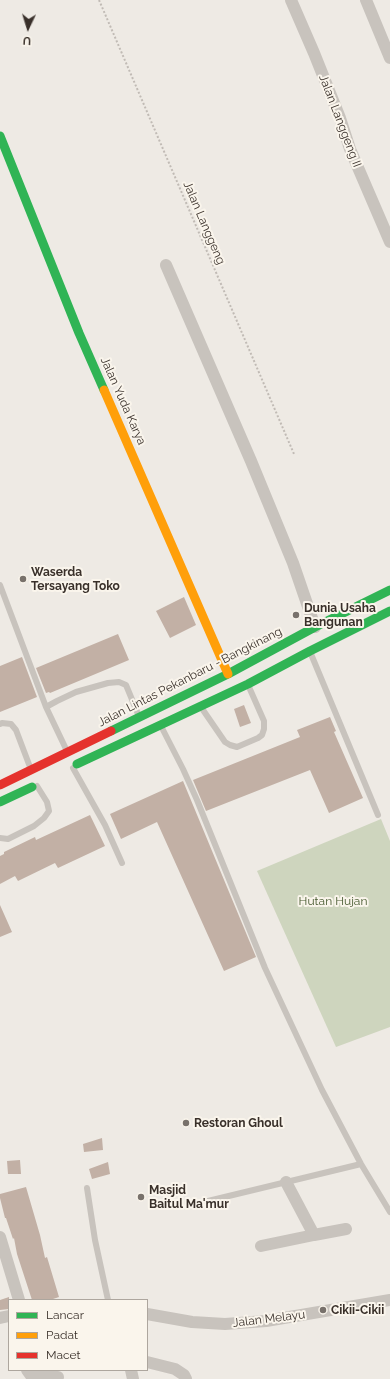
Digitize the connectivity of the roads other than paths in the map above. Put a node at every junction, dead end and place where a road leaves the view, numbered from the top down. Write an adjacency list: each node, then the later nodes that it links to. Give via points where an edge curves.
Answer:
1 (290, 0): 6 (street, Jalan Langgeng II)
2 (366, 0): 3 (street)
3 (385, 32): 4 (street)
4 (390, 58)
5 (0, 136): 14 (main road, Jalan Yuda Karya, via 79,333)
6 (390, 242)
7 (166, 265): 12 (street, via 251,460 293,563)
8 (0, 585): 17 (lane)
9 (390, 590): 10 (main road, Jalan Lintas Pekanbaru - Bangkinang)
10 (374, 597): 11 (main road); 12 (main road, Jalan Lintas Pekanbaru - Bangkinang)
11 (387, 612): 13 (main road)
12 (315, 627): 14 (main road, Jalan Lintas Pekanbaru - Bangkinang)
13 (310, 651): 15 (main road); 27 (lane)
14 (228, 674): 18 (main road, Jalan Lintas Pekanbaru - Bangkinang)
15 (248, 684): 16 (main road); 16 (lane, via 264,721 262,735 258,738 237,747 230,745 225,742)
16 (201, 705): 20 (main road)
17 (46, 708): 18 (lane, via 76,692 119,682 126,686); 21 (lane)
18 (140, 716): 21 (main road, Jalan Lintas Pekanbaru - Bangkinang)
19 (0, 724): 23 (lane, via 11,724 16,730)
20 (160, 724): 22 (main road); 30 (lane, via 197,800 265,968 322,1090)
21 (68, 752): 23 (main road, Jalan Lintas Pekanbaru - Bangkinang)
22 (69, 768): 29 (lane, via 105,825)
23 (32, 770): 25 (main road, Jalan Lintas Pekanbaru - Bangkinang)
24 (39, 783): 26 (main road); 28 (lane, via 47,802 48,811 44,818 8,839)
25 (0, 785)
26 (0, 802)
27 (378, 815)
28 (0, 838)
29 (122, 863)
30 (361, 1164): 31 (lane); 34 (lane)
31 (286, 1182): 33 (lane); 36 (street)
32 (87, 1188): 40 (lane)
33 (208, 1201)
34 (390, 1212)
35 (346, 1229): 36 (street)
36 (314, 1235): 38 (street)
37 (0, 1236): 39 (street)
38 (261, 1246)
39 (19, 1299)
40 (108, 1299)
41 (390, 1300): 42 (street, Jalan Melayu, via 266,1321 225,1324 192,1322)
42 (148, 1314)
43 (148, 1362): 46 (street, via 175,1369)
44 (28, 1371): 45 (street, via 32,1377)
45 (58, 1377)
46 (186, 1379)

